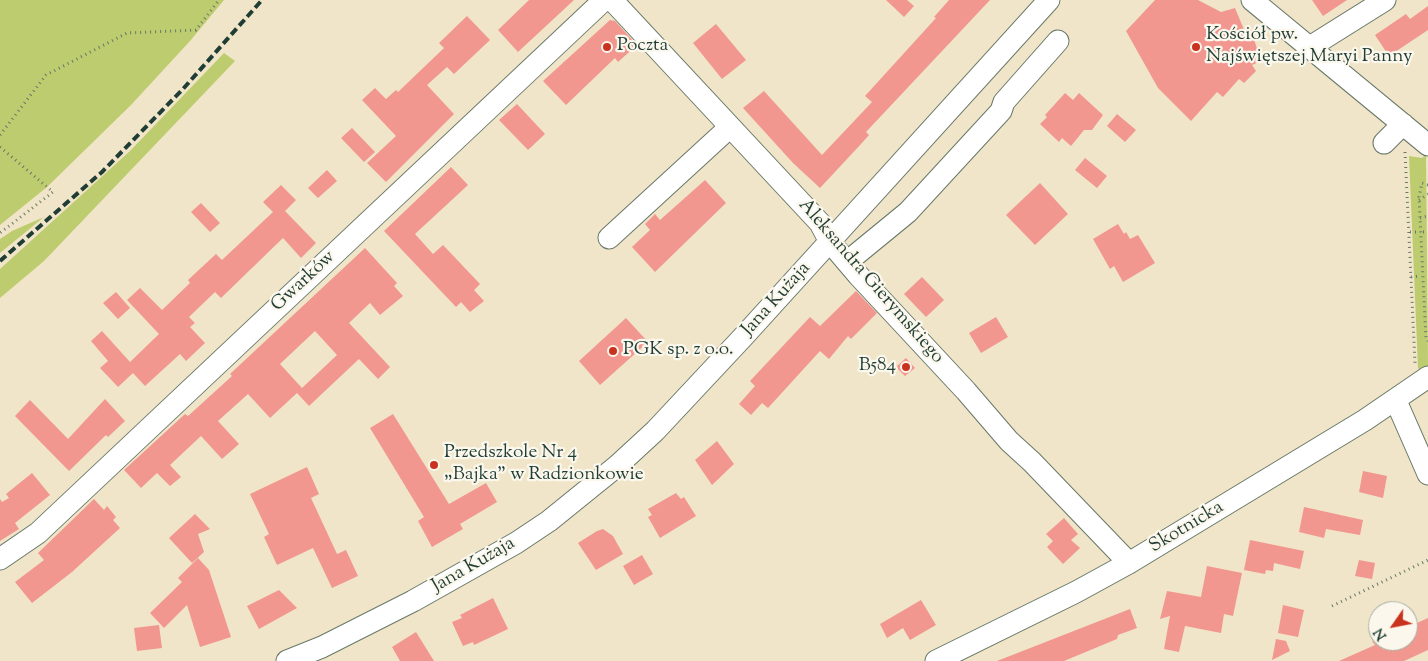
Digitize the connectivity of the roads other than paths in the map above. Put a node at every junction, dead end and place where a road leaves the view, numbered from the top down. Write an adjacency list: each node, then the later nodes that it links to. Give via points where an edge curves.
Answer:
1 (604, 0): 18 (street, Gwarków, via 38,533)
2 (612, 0): 9 (street, Aleksandra Gierymskiego)
3 (1049, 0): 13 (street, Jana Kużaja)
4 (1252, 0): 7 (street)
5 (1385, 0): 7 (street)
6 (1058, 41): 14 (street, via 1004,102 1001,111 908,212)
7 (1310, 46): 8 (street)
8 (1403, 124): 10 (street); 11 (street)
9 (730, 127): 12 (street); 13 (street, Aleksandra Gierymskiego, via 820,223)
10 (1384, 143)
11 (1420, 148)
12 (609, 238)
13 (830, 242): 14 (street, Aleksandra Gierymskiego); 20 (street, Jana Kużaja, via 655,431 576,500 516,542 462,574)
14 (847, 262): 19 (street, Aleksandra Gierymskiego, via 1009,441)
15 (1422, 371): 16 (street, Skotnicka)
16 (1396, 401): 17 (street); 19 (street, Skotnicka)
17 (1428, 474)
18 (0, 559)
19 (1129, 563): 21 (street, Skotnicka)
20 (287, 661)
21 (936, 661)

